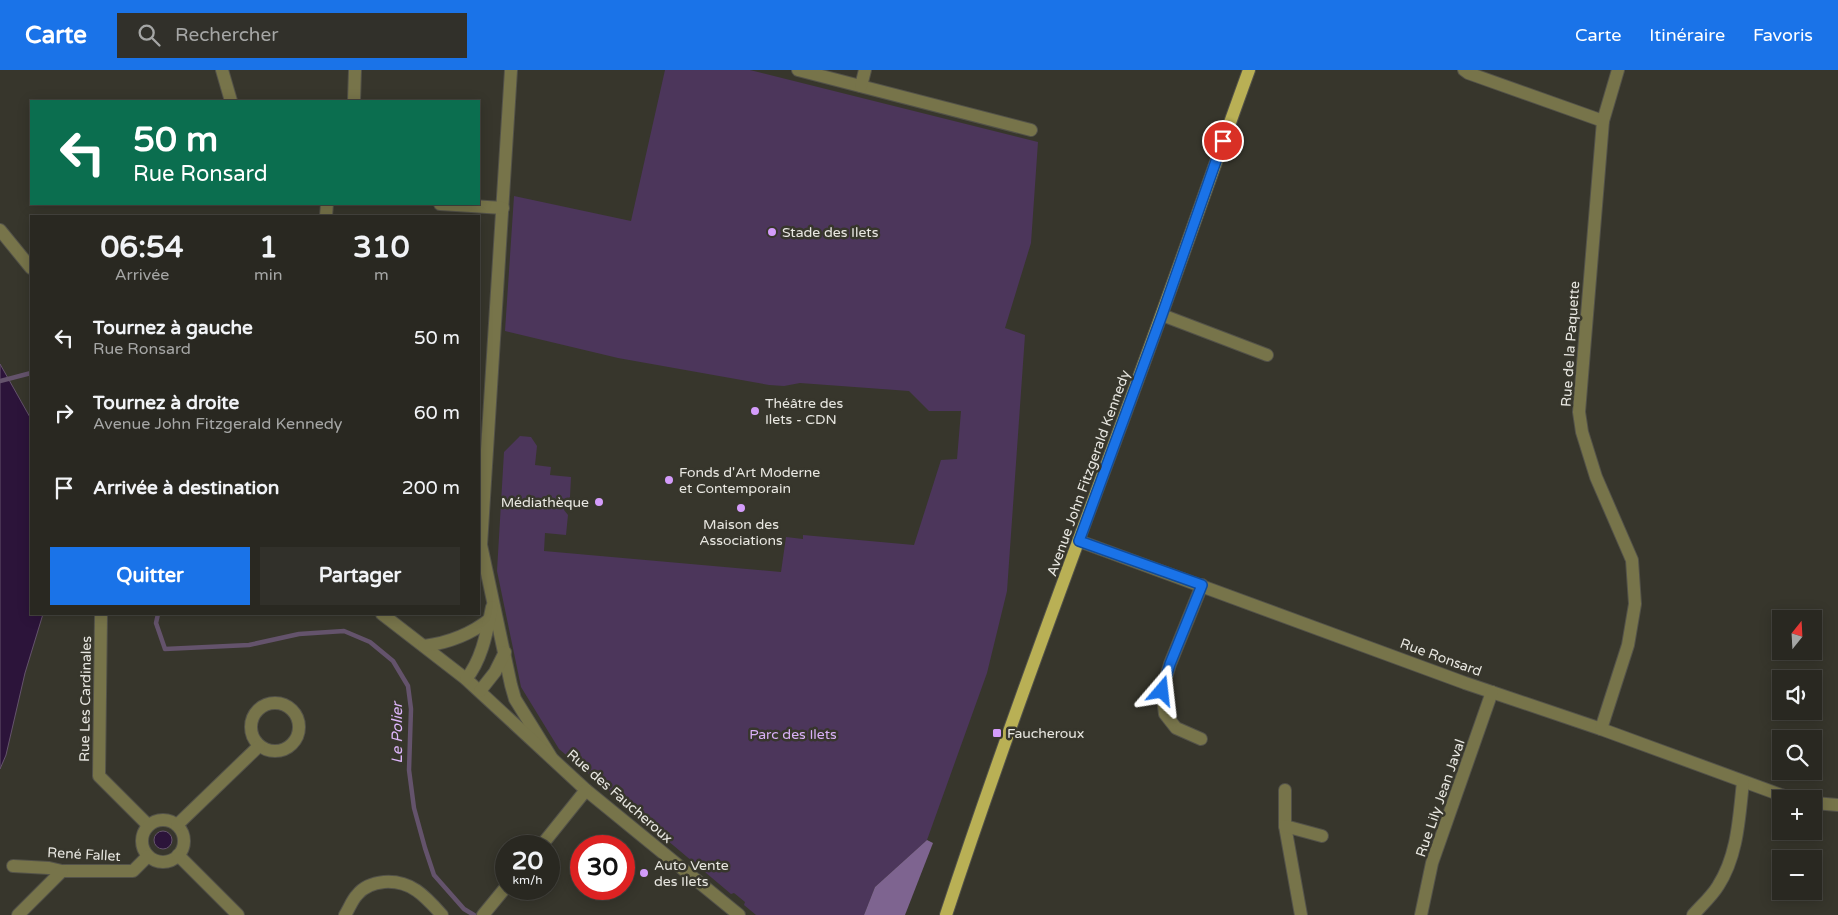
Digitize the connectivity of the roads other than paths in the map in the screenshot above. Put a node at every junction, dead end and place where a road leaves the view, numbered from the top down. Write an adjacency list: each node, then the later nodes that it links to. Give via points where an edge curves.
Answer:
1 (222, 70): 10 (street)
2 (355, 70): 11 (street)
3 (511, 70): 15 (street, Rue des Faucheroux)
4 (798, 70): 9 (street)
5 (865, 70): 9 (street)
6 (1249, 70): 18 (main road, Avenue John Fitzgerald Kennedy)
7 (1464, 70): 12 (street)
8 (1618, 70): 12 (street, Rue de la Paquette)
9 (861, 86): 13 (street)
10 (231, 100)
11 (354, 100)
12 (1603, 121): 31 (street, Rue de la Paquette, via 1579,412 1596,477 1632,560 1635,604 1628,645)
13 (1031, 130)
14 (456, 205): 15 (street)
15 (503, 208): 22 (street, Rue des Faucheroux, via 480,545)
16 (0, 230): 17 (street)
17 (30, 267)
18 (1162, 315): 19 (street); 20 (main road, Avenue John Fitzgerald Kennedy)
19 (1267, 354)
20 (1079, 541): 21 (street, Rue Ronsard); 57 (main road, Avenue John Fitzgerald Kennedy)
21 (1202, 585): 30 (street, Rue Ronsard); 32 (street, via 1162,691 1165,714 1176,728)
22 (492, 602): 25 (street, Rue des Faucheroux); 27 (street, Rue des Faucheroux)
23 (101, 615): 41 (street, Rue Les Cardinales, via 99,776)
24 (383, 615): 26 (street)
25 (490, 619): 26 (street, via 443,643); 28 (street, Rue des Faucheroux, via 474,670)
26 (424, 646): 28 (street)
27 (505, 652): 29 (street); 34 (street, Rue des Faucheroux, via 515,699)
28 (466, 679): 29 (street, Rue des Faucheroux)
29 (480, 691): 34 (street, Rue des Faucheroux)
30 (1492, 692): 31 (street, Rue Ronsard); 59 (street, Rue Lily Jean Javal, via 1432,863)
31 (1601, 729): 35 (street, Rue Ronsard)
32 (1201, 739)
33 (259, 746): 42 (street)
34 (551, 757): 36 (street, Rue des Faucheroux)
35 (1743, 782): 38 (street, Rue Ronsard); 60 (street, via 1738,828 1728,869 1718,887)
36 (586, 790): 44 (street); 56 (street, Rue des Faucheroux)
37 (1284, 790): 43 (street)
38 (1772, 791)
39 (1822, 804): 40 (street)
40 (1838, 805)
41 (148, 825): 42 (street, via 166,820); 46 (street, via 142,844)
42 (178, 825): 47 (street, via 184,837)
43 (1284, 826): 45 (street); 58 (street)
44 (550, 835)
45 (1322, 836)
46 (148, 856): 47 (street, via 166,862); 49 (street, René Fallet, via 133,872)
47 (178, 856): 53 (street)
48 (12, 866): 49 (street, René Fallet)
49 (62, 870): 52 (street)
50 (496, 900): 51 (street)
51 (487, 911)
52 (18, 915)
53 (238, 915)
54 (345, 915): 55 (street, via 356,895 366,887 392,881 412,886)
55 (442, 915)
56 (739, 915)
57 (946, 915)
58 (1301, 915)
59 (1420, 915)
60 (1693, 915)

